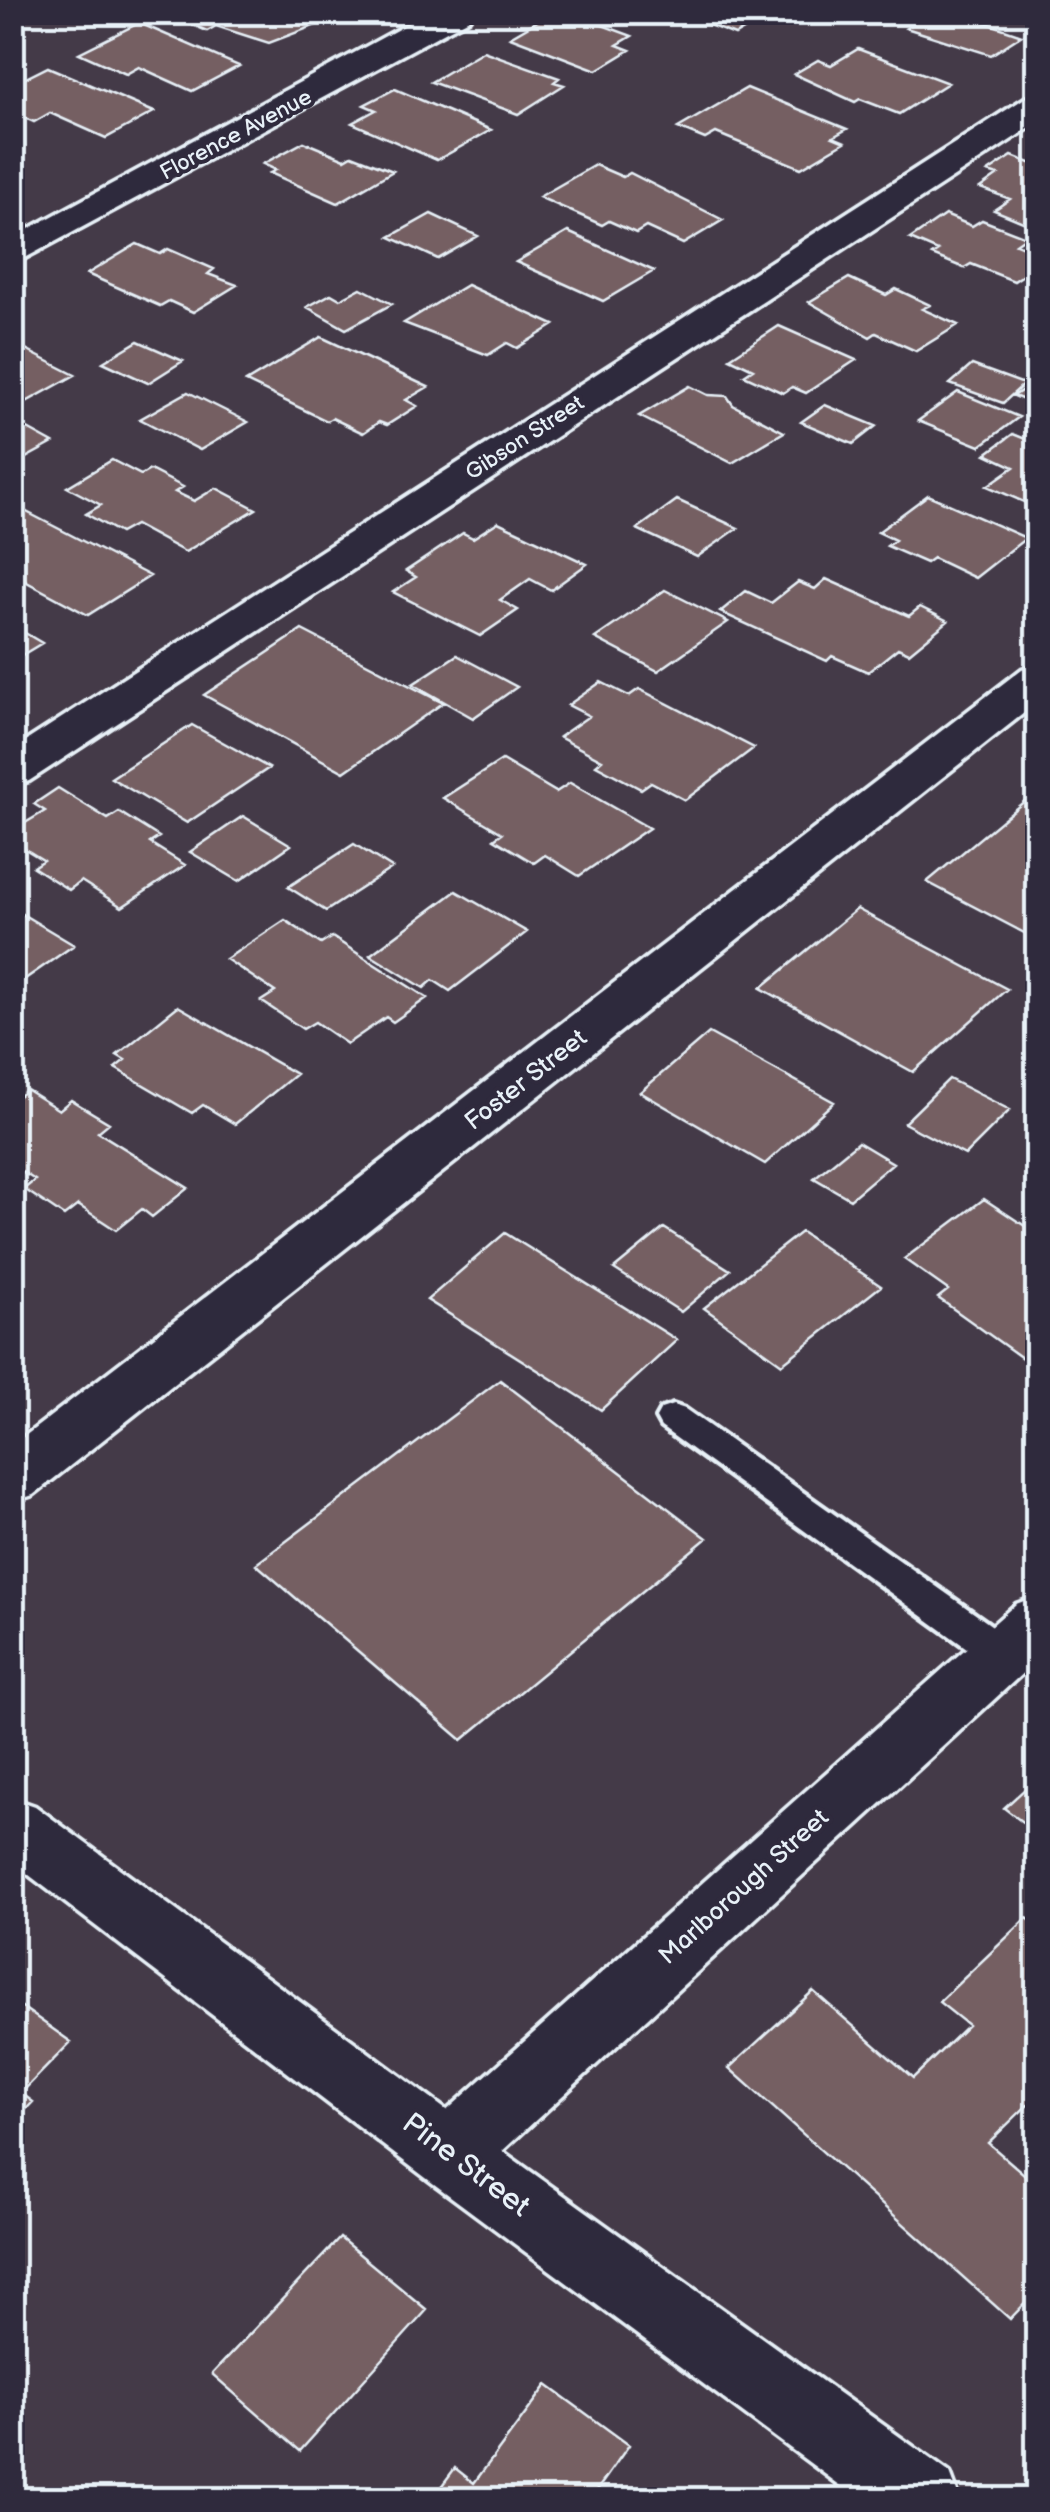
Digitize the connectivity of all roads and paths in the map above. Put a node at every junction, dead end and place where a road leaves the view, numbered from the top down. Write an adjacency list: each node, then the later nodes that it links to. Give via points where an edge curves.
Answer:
1 (457, 12): 3 (street, Florence Avenue)
2 (1038, 106): 5 (street, Gibson Street)
3 (12, 254)
4 (1038, 678): 7 (street, Foster Street)
5 (12, 771)
6 (673, 1418): 8 (lane)
7 (12, 1479)
8 (1020, 1637): 10 (street, Marlborough Street)
9 (12, 1825): 10 (street, Pine Street)
10 (450, 2153): 11 (street, Pine Street)
11 (924, 2500)

